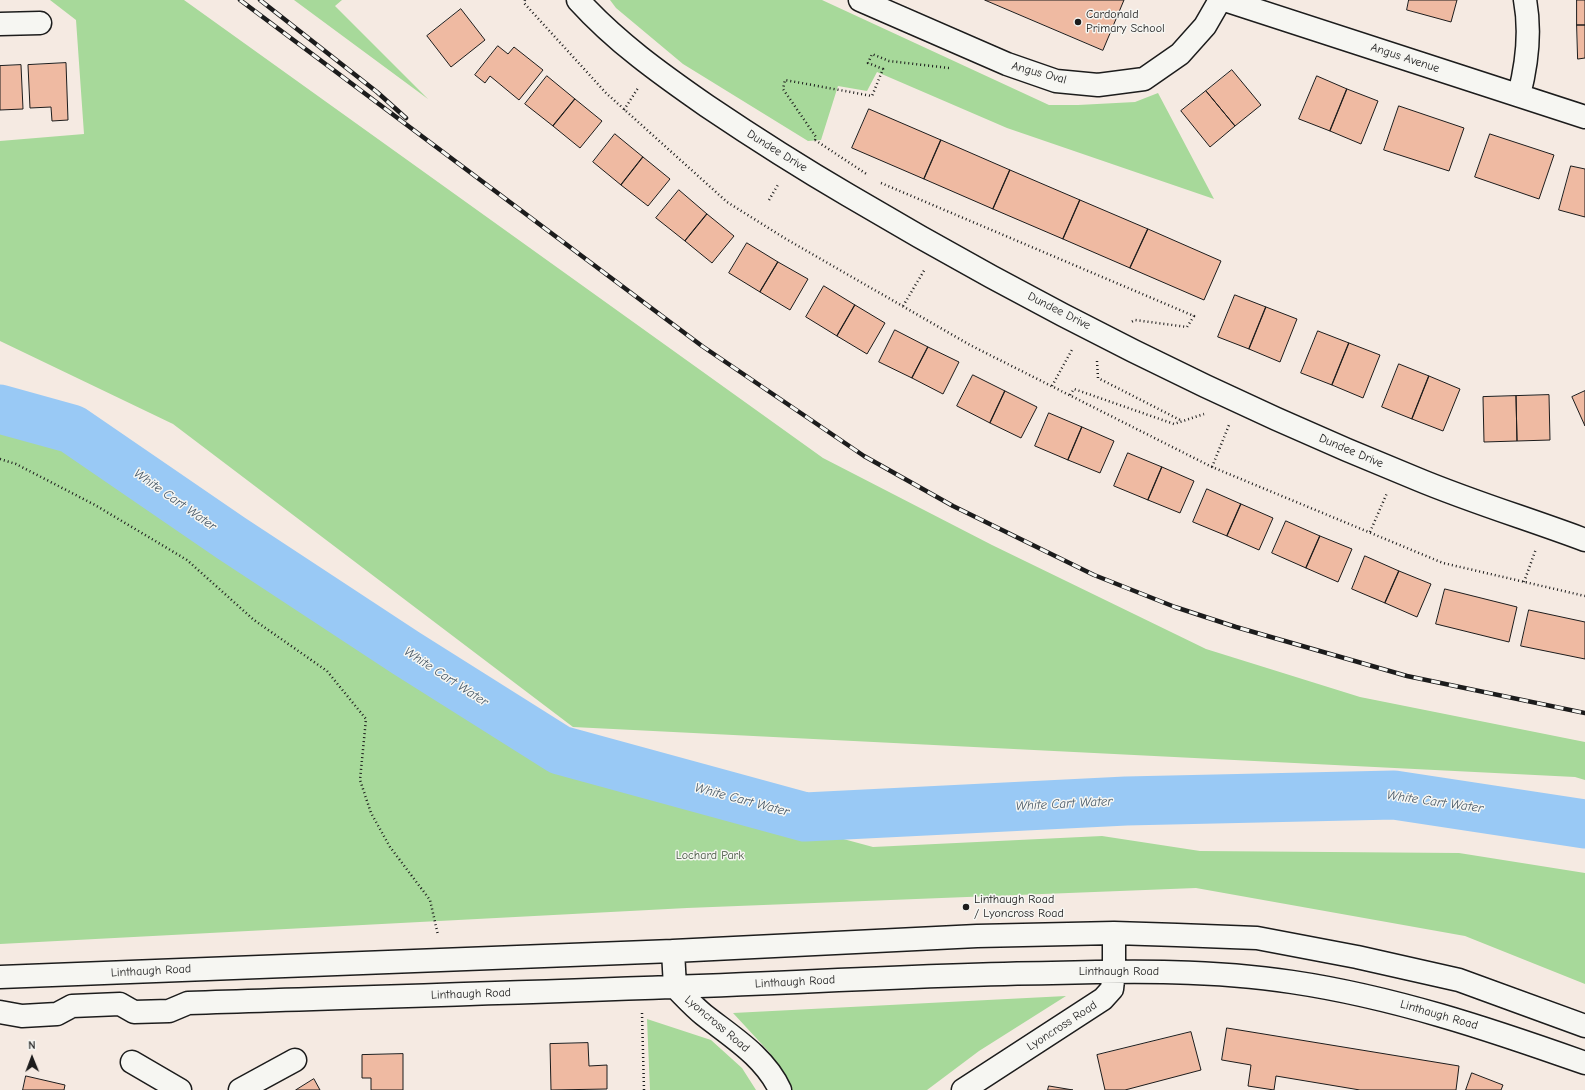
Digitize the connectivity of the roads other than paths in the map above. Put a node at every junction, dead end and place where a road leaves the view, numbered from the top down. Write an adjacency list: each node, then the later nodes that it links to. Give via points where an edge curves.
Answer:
1 (578, 0): 10 (street, Dundee Drive, via 595,19 651,67 801,168 929,243 1224,395 1418,480)
2 (860, 0): 3 (street, Angus Oval, via 1006,64 1056,80 1098,85 1144,78 1180,54 1205,26)
3 (1220, 0)
4 (1225, 0): 8 (street, Angus Avenue)
5 (1525, 0): 8 (street, via 1526,65)
6 (40, 22): 7 (street)
7 (0, 24)
8 (1519, 95): 9 (street, Angus Avenue)
9 (1585, 117)
10 (1584, 538)
11 (1114, 933): 12 (street, Linthaugh Road, via 977,936); 13 (street, Lyoncross Road); 17 (street, Linthaugh Road, via 1257,938 1357,957 1459,980)
12 (673, 951): 14 (street, Linthaugh Road); 15 (street, Lyoncross Road)
13 (1114, 972): 15 (street, Linthaugh Road, via 965,974); 20 (street, Linthaugh Road, via 1166,972 1240,977 1347,992 1413,1007); 24 (street, Lyoncross Road, via 1112,989 1103,999)
14 (0, 977)
15 (675, 987): 16 (street, Linthaugh Road, via 188,1003 168,1011 134,1012 120,1004 72,1006 57,1014 22,1016); 23 (street, Lyoncross Road, via 703,1014 737,1039 764,1064)
16 (0, 1012)
17 (1585, 1026)
18 (295, 1060): 22 (street)
19 (132, 1062): 21 (street)
20 (1585, 1063)
21 (180, 1090)
22 (240, 1090)
23 (780, 1090)
24 (963, 1090)

